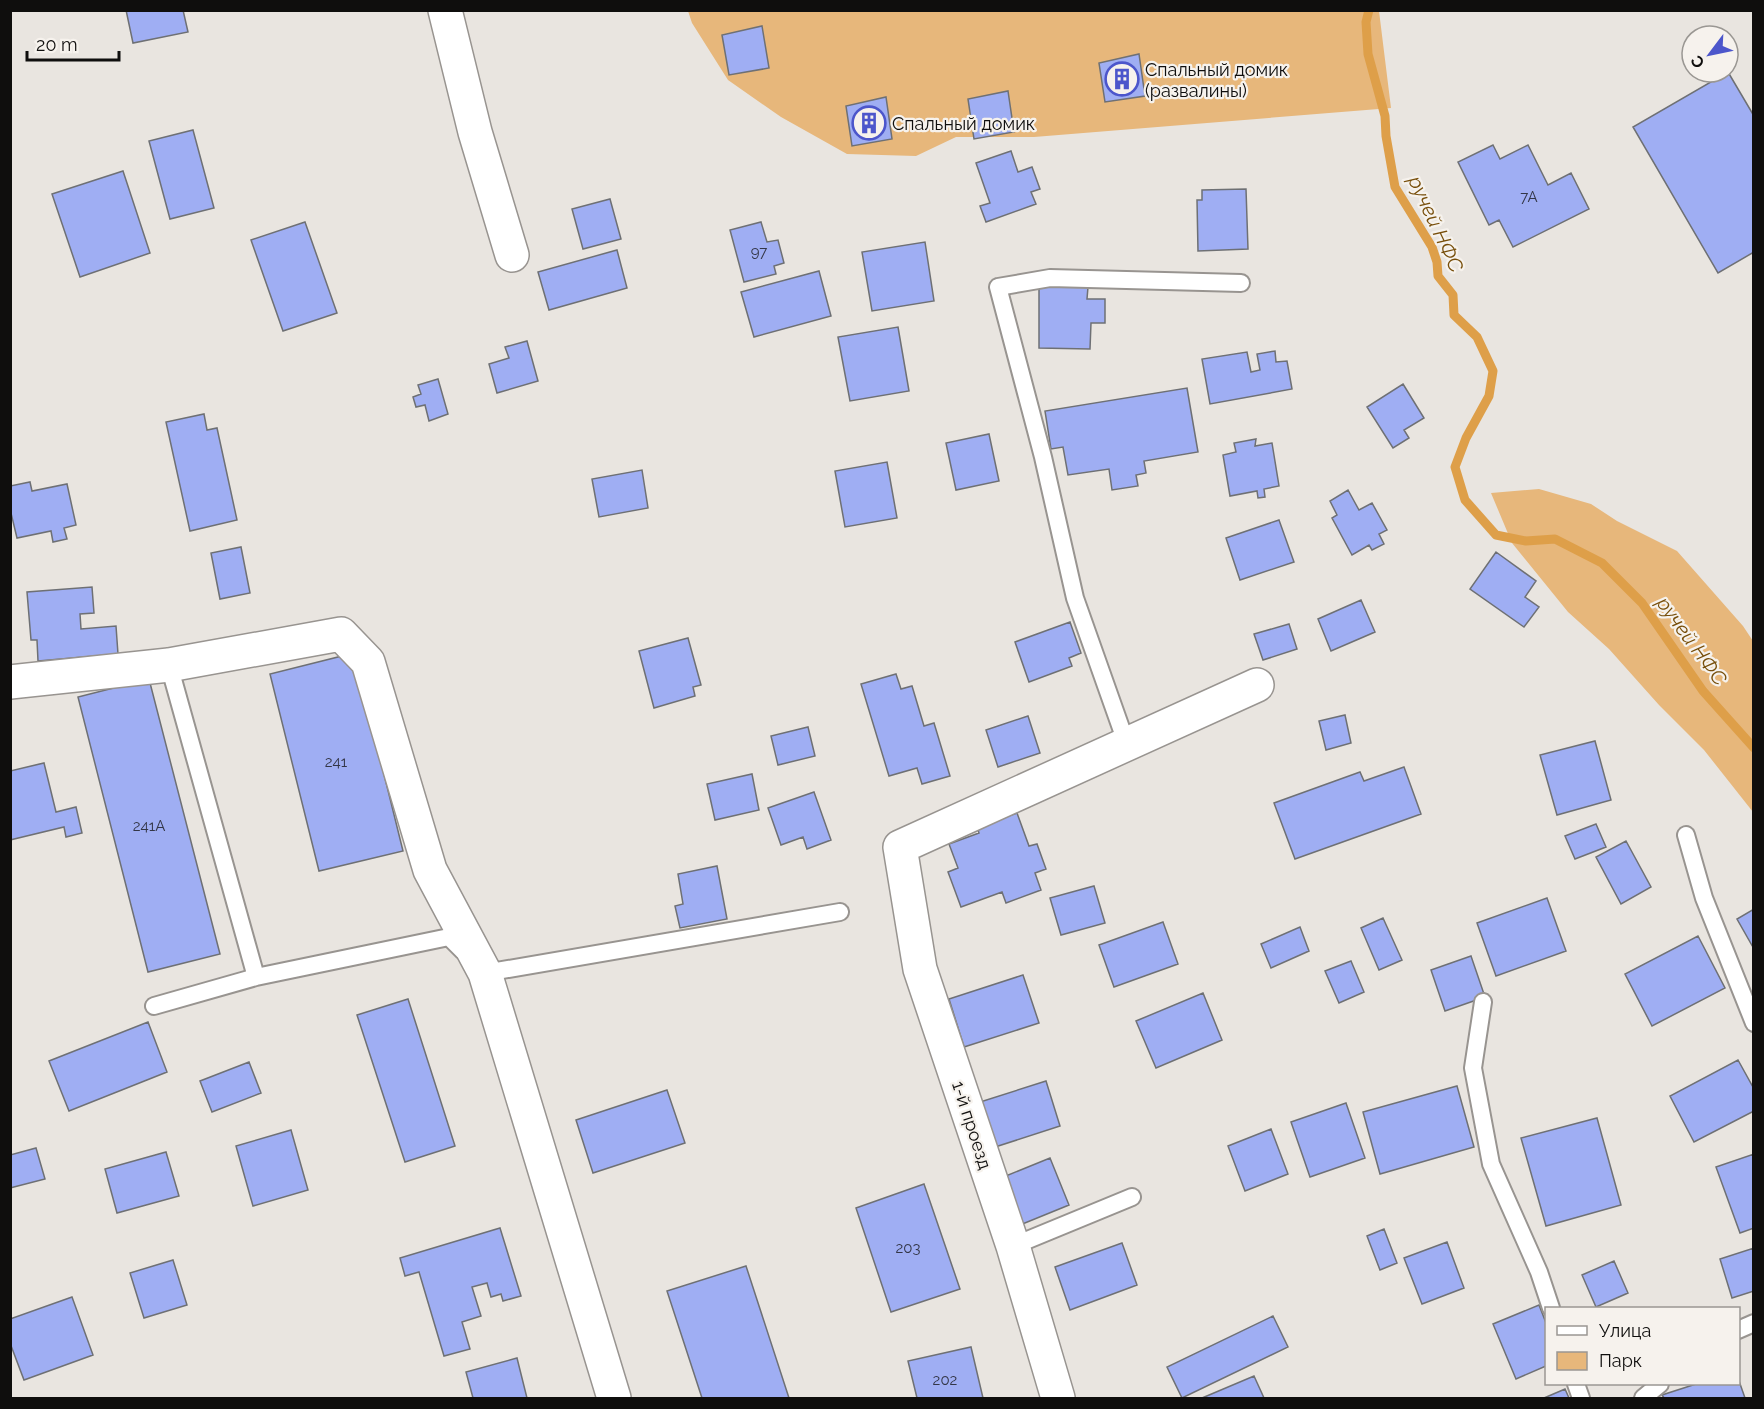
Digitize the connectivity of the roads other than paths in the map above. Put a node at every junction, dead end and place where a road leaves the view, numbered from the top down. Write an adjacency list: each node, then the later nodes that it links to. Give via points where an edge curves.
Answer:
1 (445, 10): 2 (street, via 475,132)
2 (512, 255)
3 (1241, 283): 7 (lane, via 1050,278 998,287 1075,598)
4 (169, 665): 5 (street); 10 (street, via 341,634 368,662 430,870); 11 (lane)
5 (10, 682)
6 (1257, 685): 7 (street)
7 (1127, 745): 16 (street, 1-й проезд, via 900,847 920,969)
8 (1686, 835): 14 (lane, via 1704,898)
9 (840, 912): 10 (lane)
10 (485, 973): 11 (lane, via 449,937); 21 (street)
11 (256, 977): 13 (lane)
12 (1483, 1002): 17 (lane, via 1473,1068 1491,1164)
13 (154, 1006)
14 (1754, 1023)
15 (1132, 1197): 16 (lane)
16 (1012, 1246): 22 (street, 1-й проезд)
17 (1551, 1307)
18 (1754, 1323): 19 (lane)
19 (1740, 1329)
20 (1658, 1385): 23 (lane)
21 (614, 1398)
22 (1058, 1398)
23 (1642, 1398)

